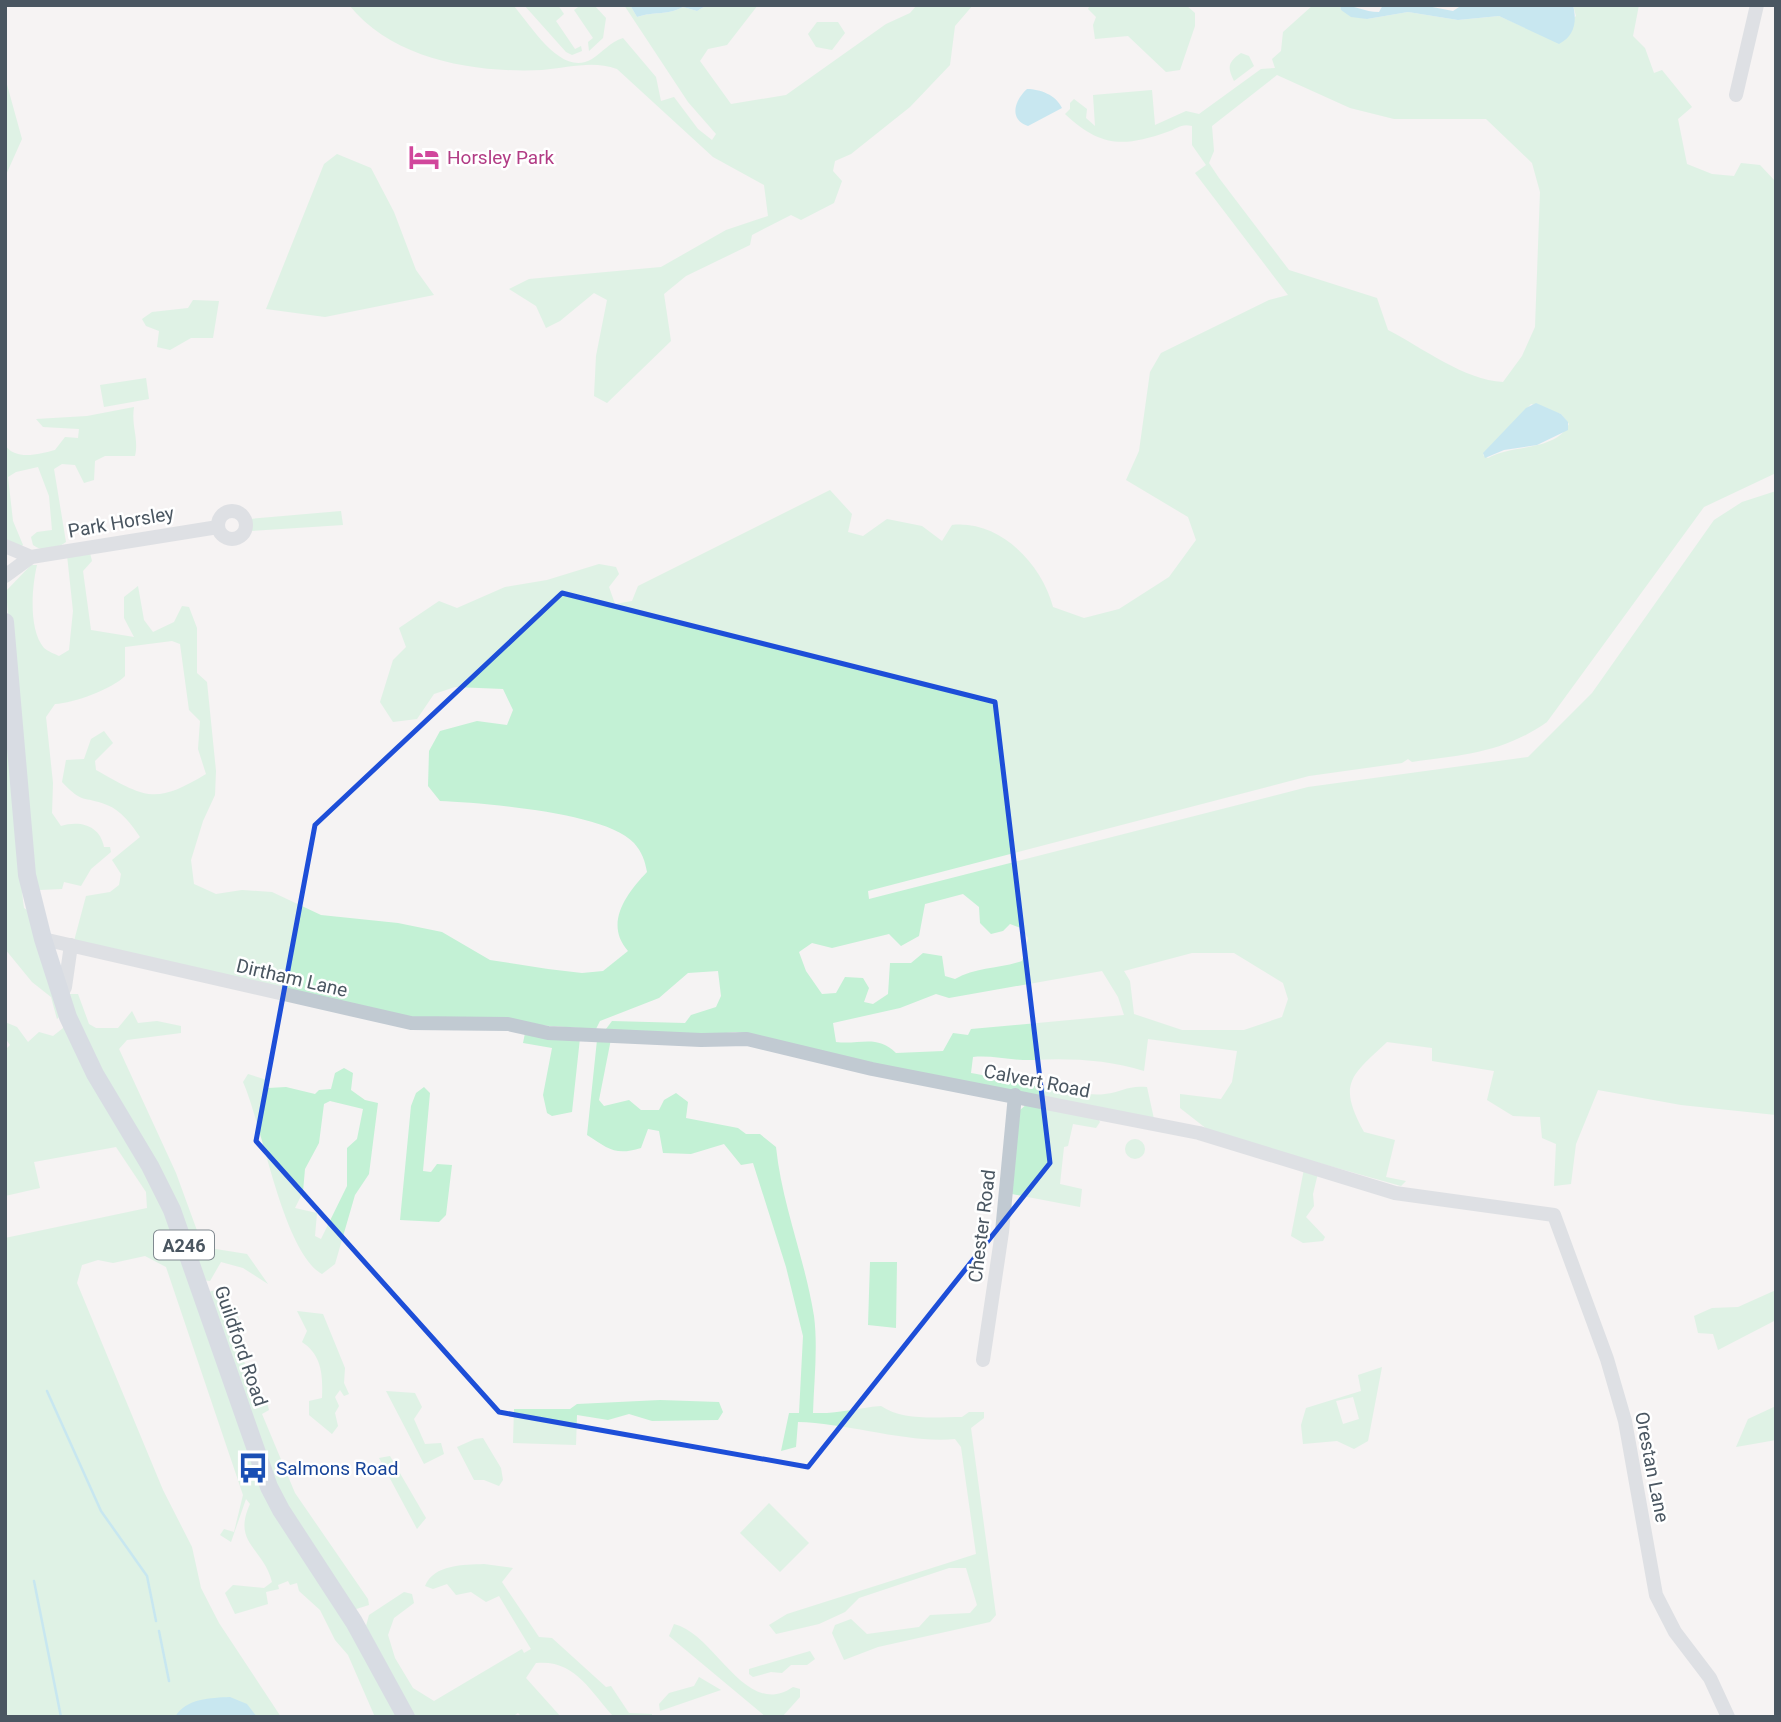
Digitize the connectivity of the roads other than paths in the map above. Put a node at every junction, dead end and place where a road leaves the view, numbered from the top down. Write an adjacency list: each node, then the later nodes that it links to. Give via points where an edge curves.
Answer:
1 (1773, 5): 2 (street)
2 (1757, 6): 3 (street)
3 (1736, 95)
4 (218, 527): 6 (street, Park Horsley)
5 (5, 546): 6 (street)
6 (31, 557): 7 (street, Park Horsley)
7 (5, 576)
8 (6, 630): 9 (main road, A246, via 27,875)
9 (43, 939): 10 (street, Dirtham Lane); 11 (main road, Guildford Road / A246)
10 (71, 945): 11 (street); 12 (street, Dirtham Lane, via 411,1023)
11 (61, 995): 16 (main road, Guildford Road / A246, via 95,1074 172,1210 269,1487 354,1622)
12 (508, 1024): 13 (street, Calvert Road, via 548,1033 747,1039 823,1059)
13 (1015, 1095): 14 (street, Calvert Road, via 1199,1133 1395,1193); 15 (street, Chester Road, via 1002,1232)
14 (1554, 1215): 17 (street, Orestan Lane, via 1625,1421 1657,1595 1675,1632 1710,1678)
15 (983, 1360)
16 (406, 1717)
17 (1728, 1717)

